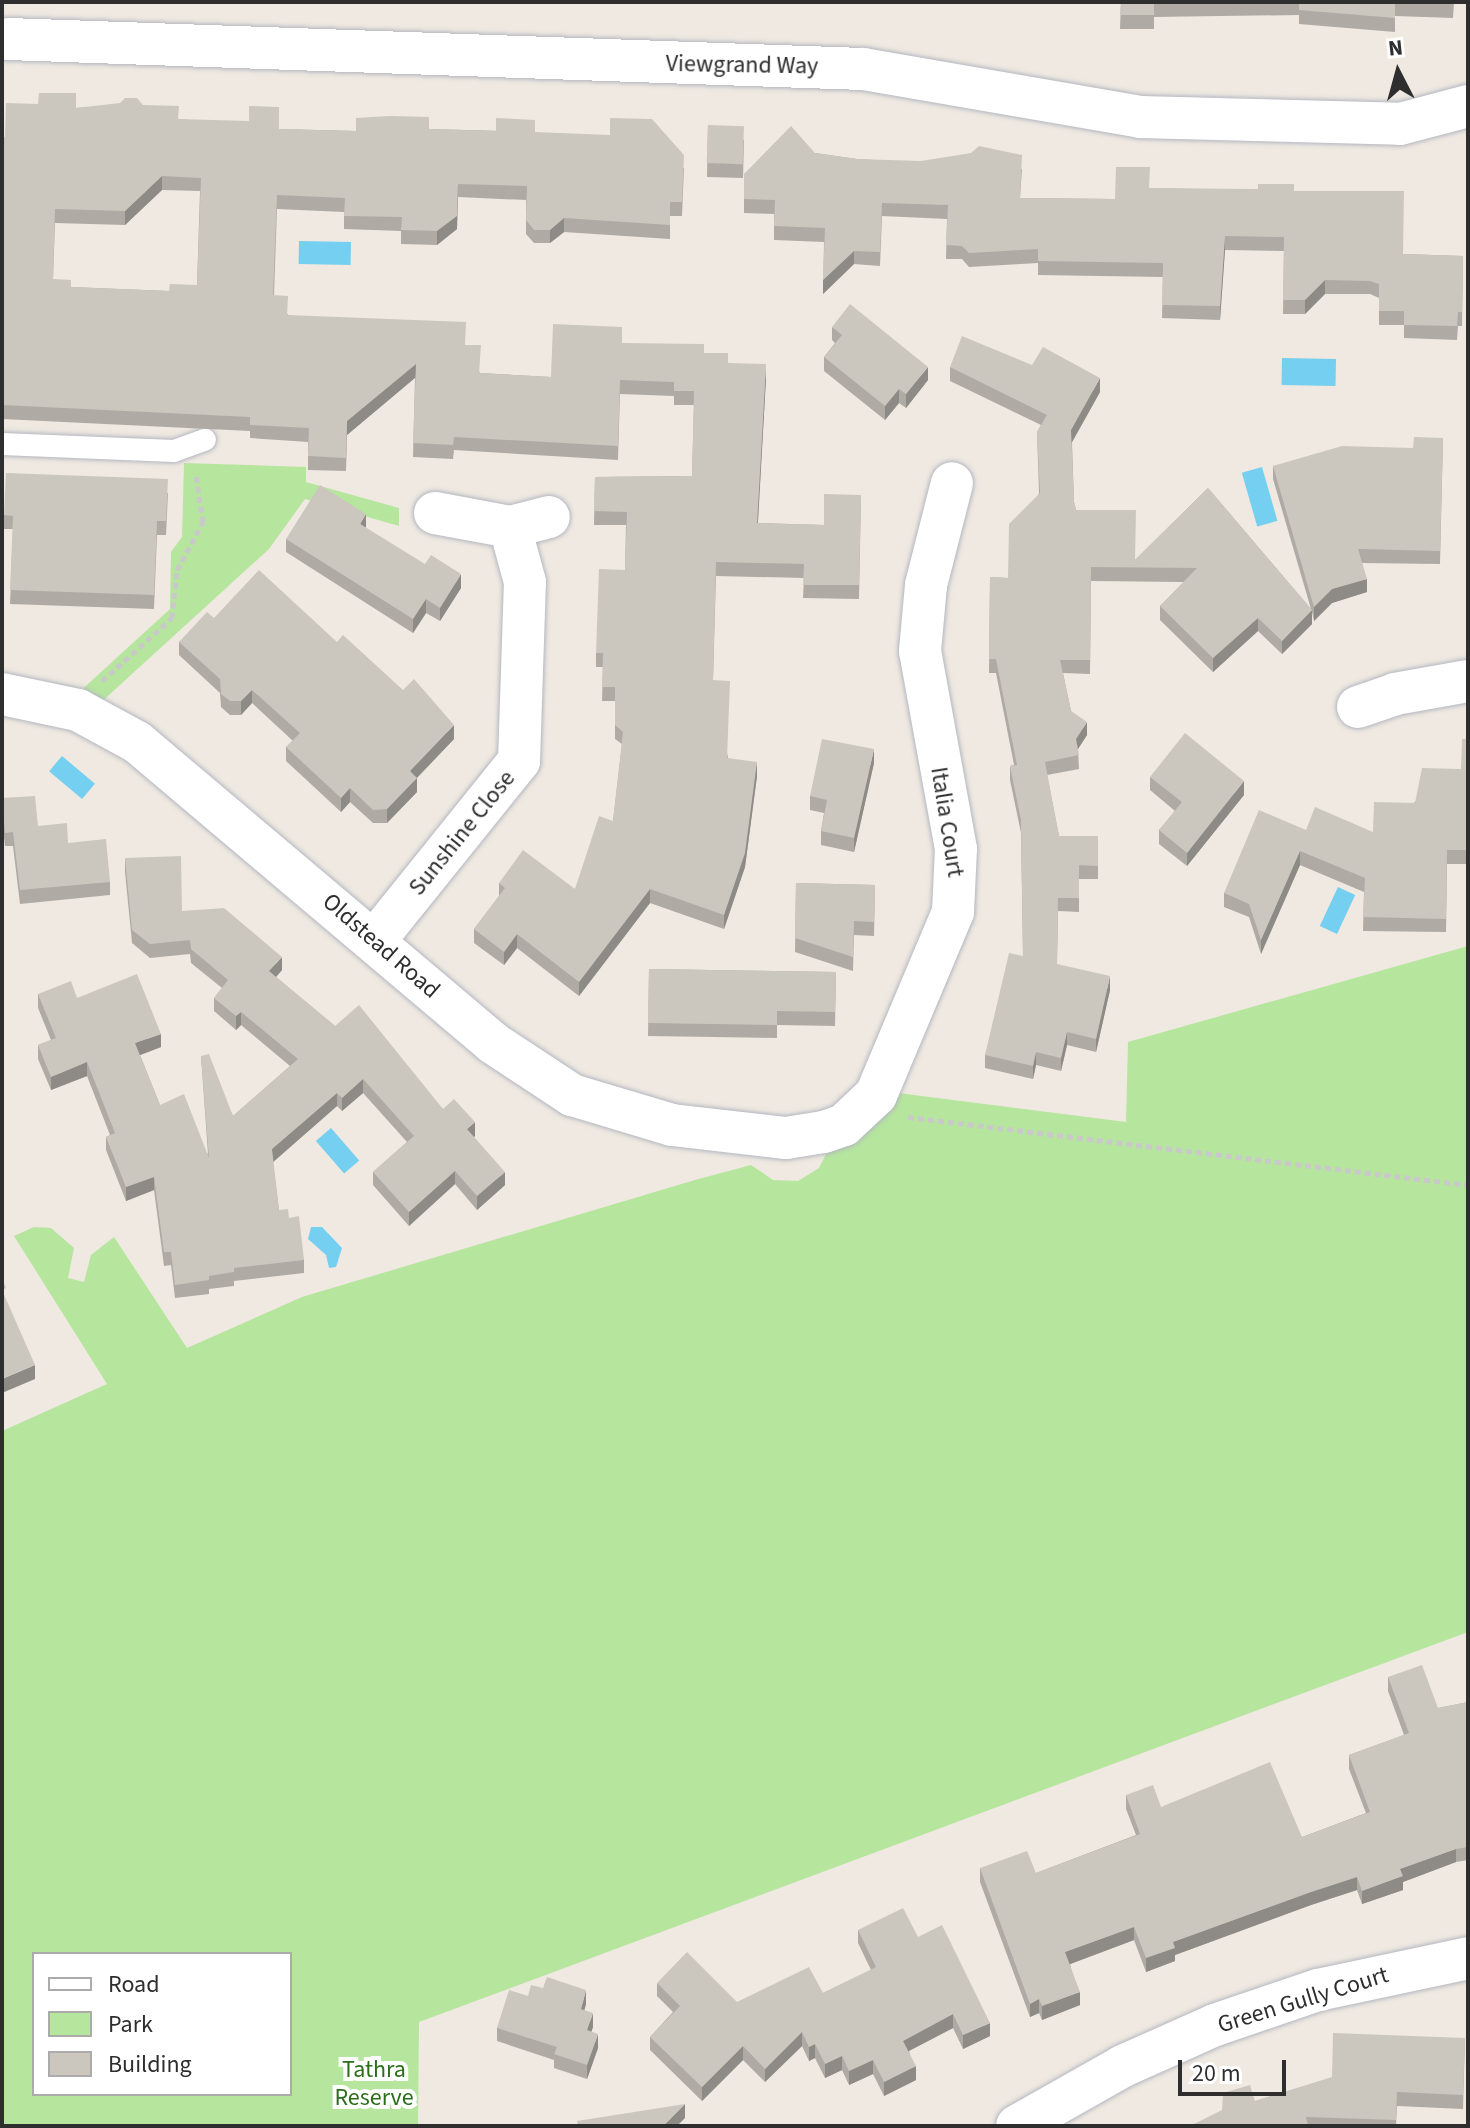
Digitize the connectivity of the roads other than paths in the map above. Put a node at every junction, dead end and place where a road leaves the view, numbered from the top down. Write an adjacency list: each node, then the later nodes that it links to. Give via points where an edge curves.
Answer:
1 (8, 29): 2 (street, Viewgrand Way, via 847,68 1140,117 1400,124)
2 (1468, 106)
3 (205, 440): 4 (lane, via 174,451)
4 (2, 444)
5 (952, 483): 11 (street, Italia Court, via 926,585 920,651 956,849 957,889 944,937 876,1095 863,1112 834,1129)
6 (435, 513): 10 (street, Sunshine Close, via 530,522 519,761)
7 (1468, 681): 9 (street, via 1408,691)
8 (2, 694): 10 (street, Oldstead Road, via 78,710 137,742)
9 (1358, 707)
10 (375, 940): 11 (street, Oldstead Road, via 493,1043 572,1095 672,1125)
11 (786, 1138)
12 (1468, 1958): 13 (street, Green Gully Court, via 1318,1990 1215,2025 1123,2066)
13 (1017, 2126)

